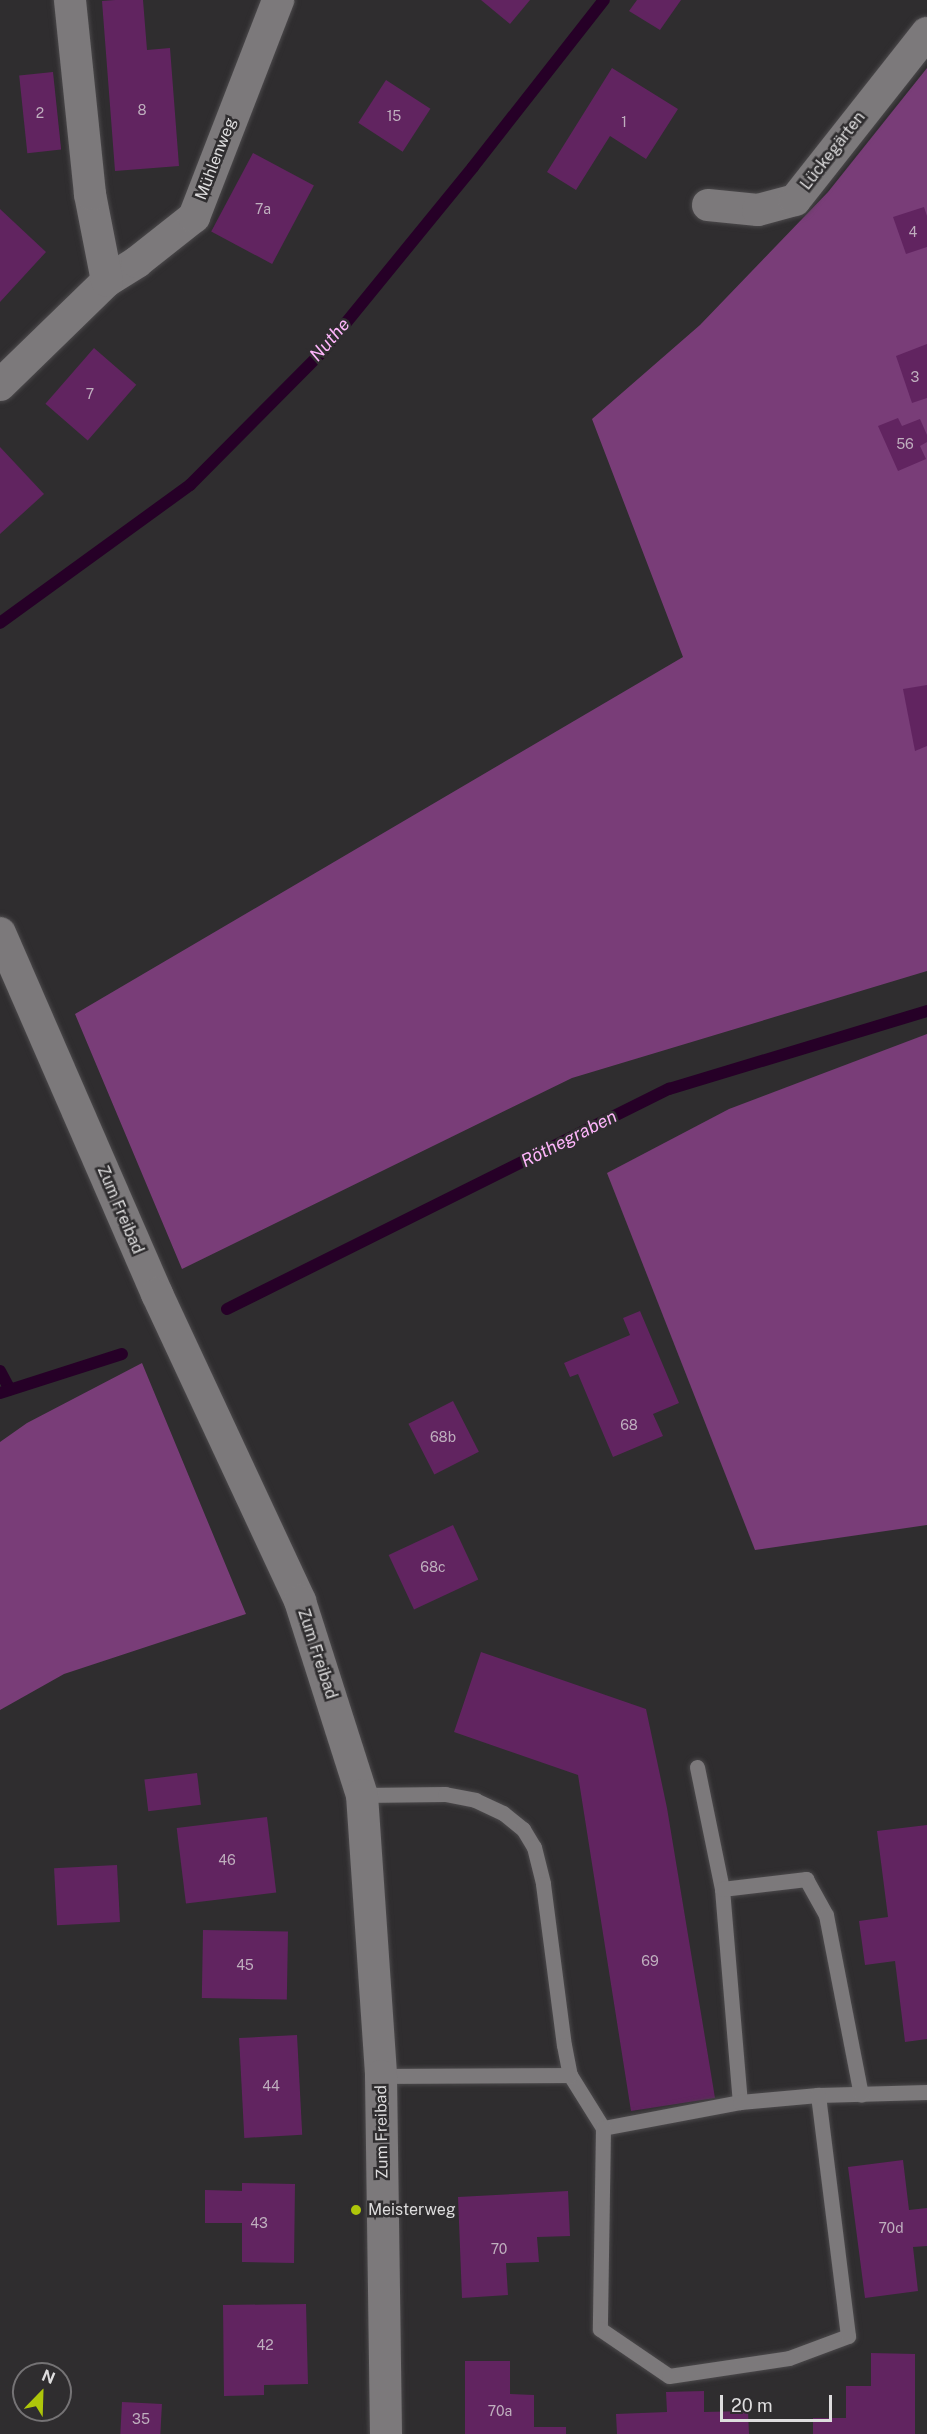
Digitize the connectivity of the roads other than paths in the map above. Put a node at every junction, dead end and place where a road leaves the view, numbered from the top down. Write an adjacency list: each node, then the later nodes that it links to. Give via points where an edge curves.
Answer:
1 (70, 0): 5 (street, via 90,194)
2 (278, 0): 5 (street, Mühlenweg, via 194,217)
3 (927, 33): 4 (street, Lückegärten, via 795,200 758,210)
4 (708, 205)
5 (107, 281): 6 (street, Mühlenweg)
6 (0, 385)
7 (0, 933): 9 (street, Zum Freibad, via 157,1294 300,1601)
8 (697, 1767): 10 (lane)
9 (362, 1796): 11 (lane, via 445,1794 475,1800 503,1813 523,1829 534,1847 543,1884); 12 (street, Zum Freibad)
10 (722, 1889): 15 (lane, via 806,1879 826,1915); 16 (lane)
11 (570, 2075): 12 (lane); 17 (lane)
12 (381, 2076): 18 (street, Zum Freibad)
13 (927, 2092): 15 (lane)
14 (818, 2095): 15 (lane); 16 (lane); 17 (lane, via 848,2336 789,2358 669,2376 600,2329)
15 (861, 2096)
16 (740, 2102): 17 (lane)
17 (603, 2128)
18 (386, 2434)

